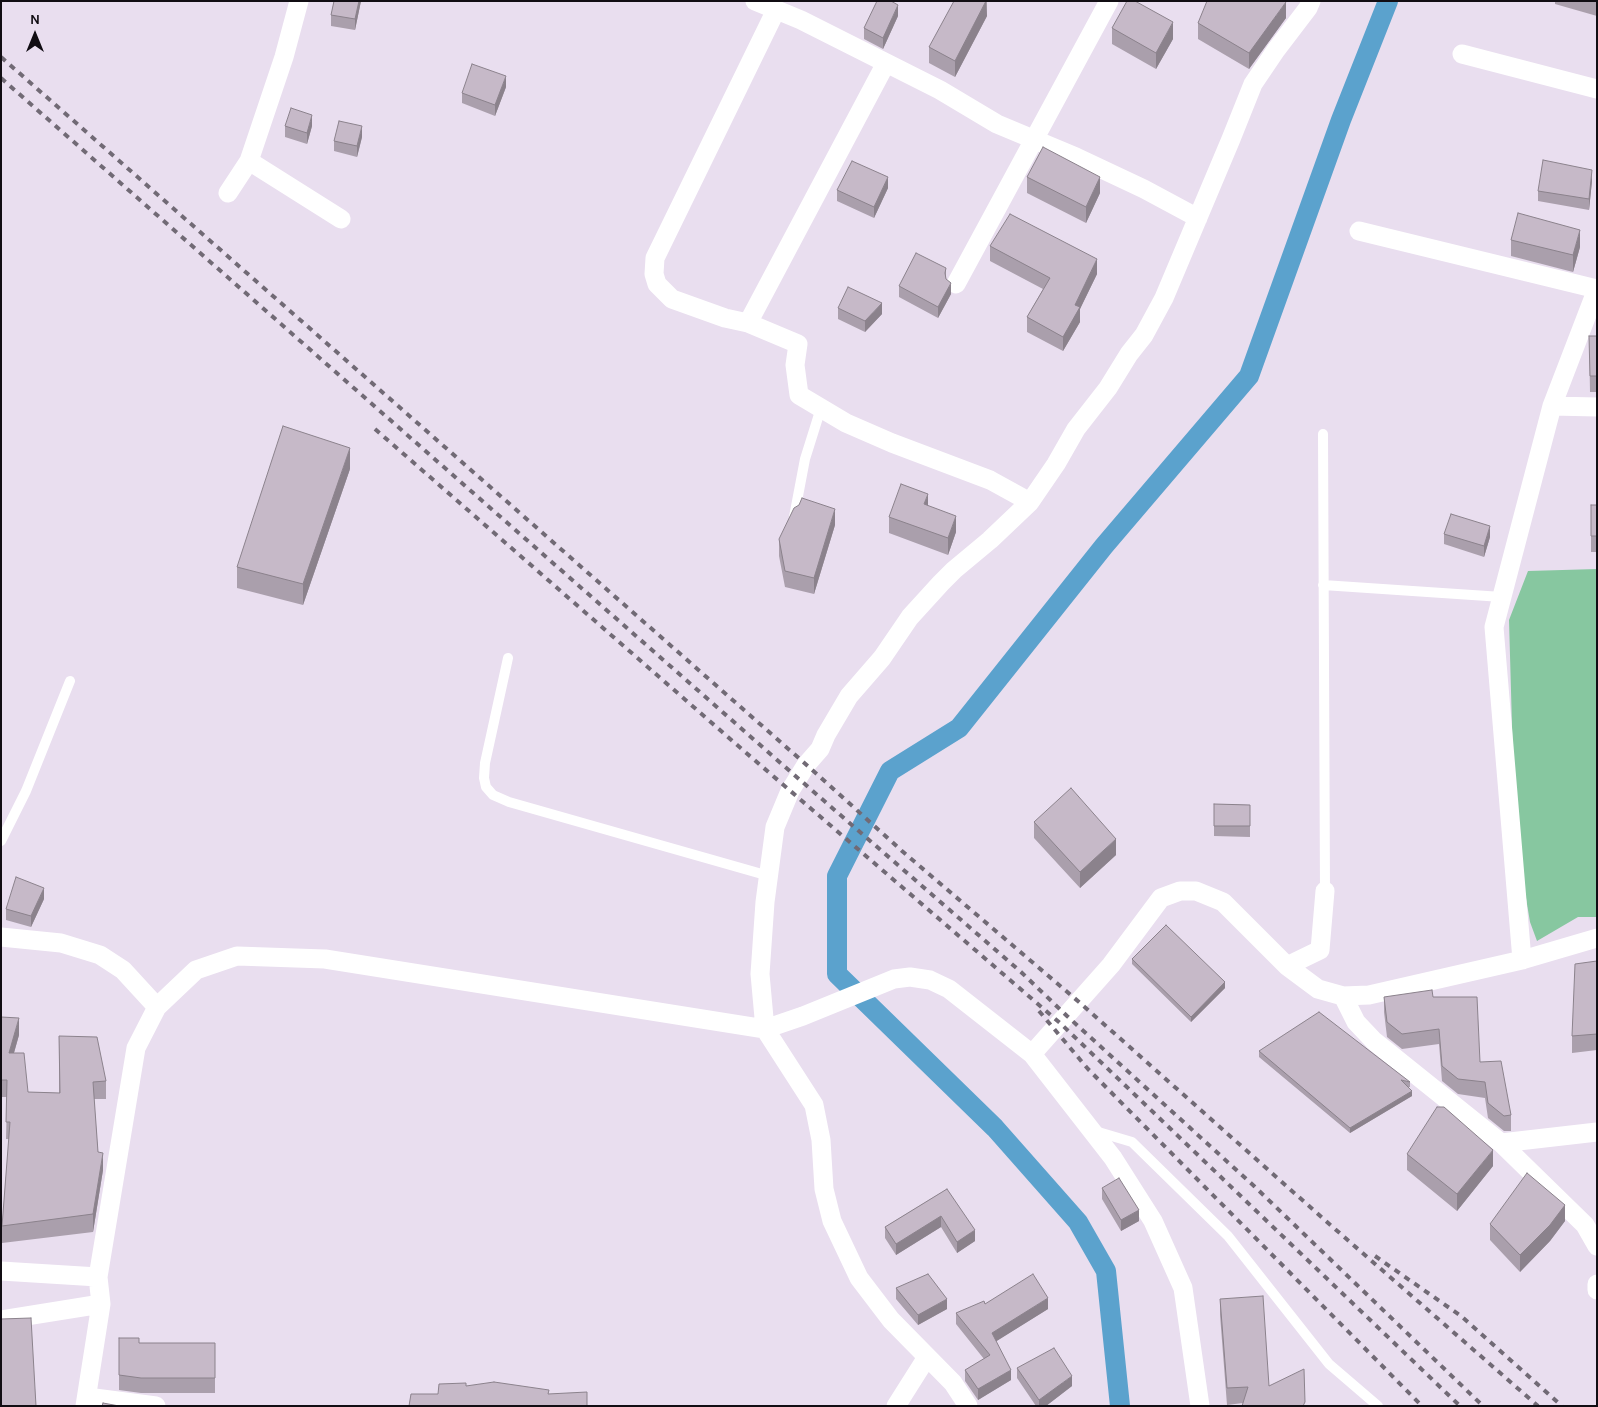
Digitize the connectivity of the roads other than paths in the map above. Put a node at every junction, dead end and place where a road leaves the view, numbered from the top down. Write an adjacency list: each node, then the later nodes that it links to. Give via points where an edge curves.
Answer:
1 (299, 1): 10 (street)
2 (755, 1): 5 (street)
3 (1109, 1): 9 (street)
4 (1311, 1): 13 (street, via 1253,84)
5 (776, 10): 7 (street); 17 (street, via 655,258 657,284 672,299 725,318)
6 (1462, 54): 8 (street)
7 (886, 63): 9 (street, via 997,124); 17 (street)
8 (1597, 89)
9 (1034, 139): 13 (street, via 1144,189); 15 (street)
10 (250, 161): 11 (street); 12 (street)
11 (228, 193)
12 (341, 218)
13 (1198, 218): 22 (street, via 1164,298 1144,335 1076,429)
14 (1359, 231): 16 (street)
15 (956, 284)
16 (1597, 289): 18 (street)
17 (748, 322): 20 (street, via 798,344 795,365 799,395)
18 (1552, 406): 19 (street); 25 (street)
19 (1597, 407)
20 (820, 408): 22 (street, via 892,443 990,480); 23 (lane, via 805,459)
21 (1323, 434): 24 (lane)
22 (1030, 502): 29 (street, via 954,570 910,617 882,658 849,696 820,749 790,790 776,827)
23 (794, 517)
24 (1323, 585): 25 (lane); 30 (lane)
25 (1502, 597): 33 (street, via 1494,627)
26 (508, 658): 29 (lane, via 485,763 484,778 492,795)
27 (70, 681): 28 (lane, via 26,791)
28 (1, 841)
29 (769, 876): 37 (street, via 760,974)
30 (1325, 891): 34 (street, via 1320,950)
31 (1, 937): 36 (street, via 61,943 100,955 123,970)
32 (1597, 938): 33 (street)
33 (1522, 960): 35 (street, via 1369,995)
34 (1287, 966): 35 (street, via 1318,989); 38 (street, via 1222,902 1196,891 1180,891 1160,898 1110,965)
35 (1342, 996): 41 (street, via 1356,1022 1374,1041)
36 (157, 1007): 37 (street, via 196,970 237,956 306,958); 44 (street, via 136,1048)
37 (765, 1029): 38 (street, via 894,979 910,977 930,980 948,989); 49 (street, via 814,1105 824,1189 832,1221 859,1278)
38 (1032, 1054): 39 (street)
39 (1092, 1130): 54 (street, via 1153,1221 1183,1288); 55 (lane, via 1132,1142 1228,1236 1329,1364)
40 (1597, 1132): 41 (street)
41 (1500, 1144): 42 (street, via 1585,1225)
42 (1597, 1246)
43 (1, 1271): 44 (street)
44 (98, 1277): 47 (street)
45 (1597, 1284): 46 (street)
46 (1597, 1290)
47 (101, 1304): 48 (street); 50 (street)
48 (1, 1320)
49 (927, 1357): 52 (street); 53 (street, via 953,1383)
50 (86, 1401): 51 (street)
51 (156, 1406)
52 (896, 1406)
53 (968, 1406)
54 (1200, 1406)
55 (1378, 1406)

